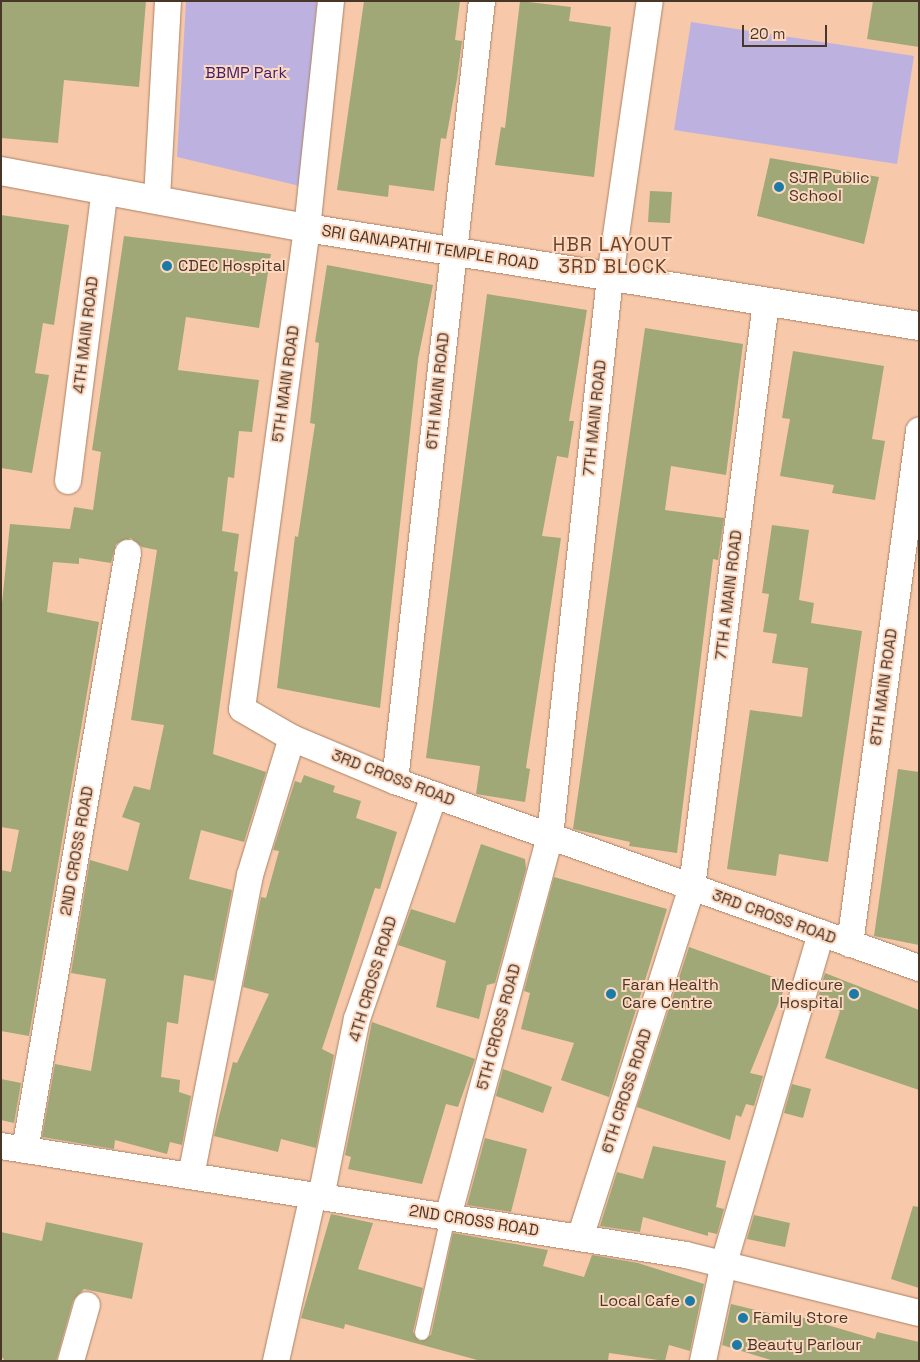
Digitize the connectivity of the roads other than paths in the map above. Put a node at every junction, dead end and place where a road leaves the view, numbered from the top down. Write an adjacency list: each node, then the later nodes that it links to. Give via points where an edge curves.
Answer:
1 (168, 1): 7 (street)
2 (330, 1): 8 (street, 5TH MAIN ROAD)
3 (482, 1): 9 (street, 6TH MAIN ROAD)
4 (650, 1): 10 (street, 7TH MAIN ROAD)
5 (1, 171): 6 (street, SRI GANAPATHI TEMPLE ROAD)
6 (104, 189): 7 (street, SRI GANAPATHI TEMPLE ROAD); 14 (street, 4TH MAIN ROAD)
7 (157, 198): 8 (street, SRI GANAPATHI TEMPLE ROAD)
8 (308, 228): 9 (street, SRI GANAPATHI TEMPLE ROAD); 16 (street, 5TH MAIN ROAD, via 242,709)
9 (453, 250): 10 (street, SRI GANAPATHI TEMPLE ROAD); 17 (street, 6TH MAIN ROAD)
10 (610, 277): 11 (street, SRI GANAPATHI TEMPLE ROAD); 19 (street, 7TH MAIN ROAD)
11 (766, 302): 12 (street, SRI GANAPATHI TEMPLE ROAD); 20 (street, 7TH A MAIN ROAD)
12 (919, 326)
13 (919, 431): 22 (street, 8TH MAIN ROAD)
14 (68, 481)
15 (128, 553): 24 (street, 2ND CROSS ROAD)
16 (292, 738): 17 (street, 3RD CROSS ROAD); 25 (street, via 250,875)
17 (395, 781): 18 (street, 3RD CROSS ROAD)
18 (434, 795): 19 (street, 3RD CROSS ROAD); 26 (street, 4TH CROSS ROAD, via 357,1019)
19 (550, 836): 20 (street, 3RD CROSS ROAD); 27 (street, 5TH CROSS ROAD)
20 (692, 887): 21 (street, 3RD CROSS ROAD); 28 (street, 6TH CROSS ROAD)
21 (821, 933): 22 (street, 3RD CROSS ROAD); 29 (street)
22 (850, 944): 23 (street, 3RD CROSS ROAD)
23 (919, 968)
24 (13, 1148): 25 (street, 2ND CROSS ROAD)
25 (191, 1176): 26 (street, 2ND CROSS ROAD)
26 (317, 1196): 27 (street, 2ND CROSS ROAD); 34 (street, 4TH CROSS ROAD)
27 (448, 1217): 28 (street, 2ND CROSS ROAD); 32 (lane)
28 (580, 1238): 29 (street, 2ND CROSS ROAD)
29 (724, 1262): 31 (street, 2ND CROSS ROAD); 35 (street)
30 (87, 1305): 33 (street)
31 (919, 1313)
32 (422, 1333)
33 (71, 1361)
34 (276, 1361)
35 (703, 1361)

